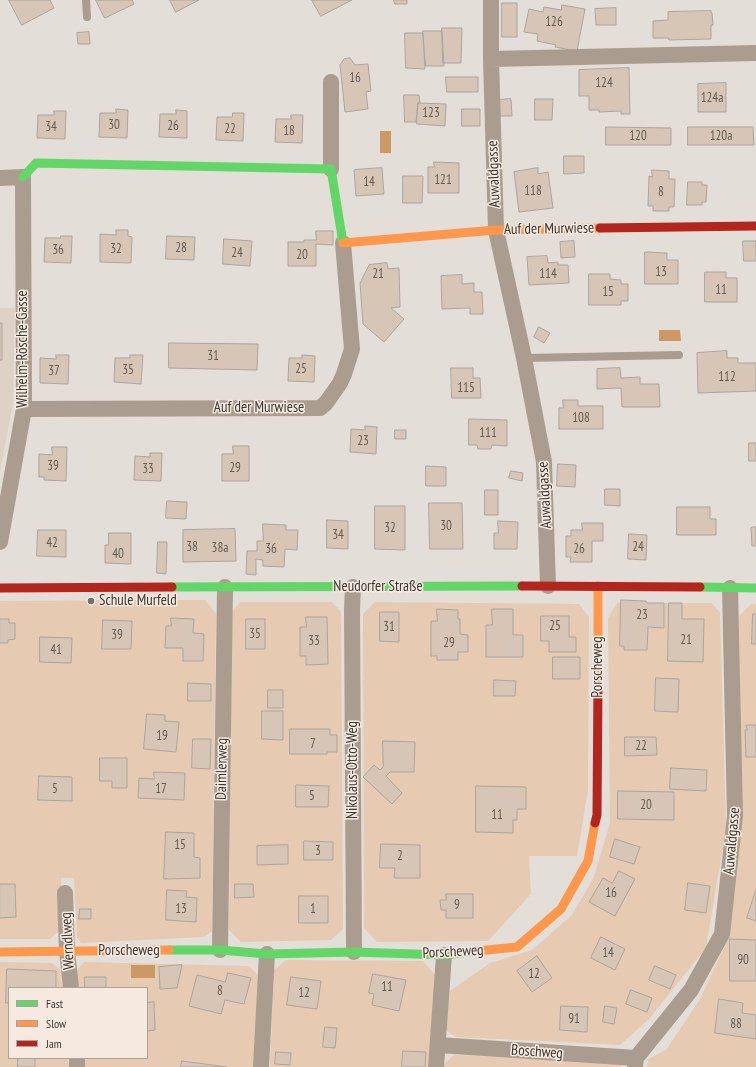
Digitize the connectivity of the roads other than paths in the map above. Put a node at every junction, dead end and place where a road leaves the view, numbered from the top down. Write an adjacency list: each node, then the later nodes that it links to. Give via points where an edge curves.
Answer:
1 (86, 0): 3 (lane)
2 (491, 0): 5 (street, Auwaldgasse)
3 (87, 17)
4 (756, 52): 5 (street)
5 (491, 58): 11 (street, Auwaldgasse)
6 (331, 82): 7 (street, Auf der Murwiese)
7 (331, 169): 8 (street, via 36,163); 12 (street, Auf der Murwiese)
8 (23, 177): 9 (street); 15 (street, Wilhelm-Rösche-Gasse)
9 (0, 178)
10 (756, 226): 11 (street, Auf der Murwiese)
11 (496, 230): 12 (street, Auf der Murwiese); 14 (street, Auwaldgasse)
12 (343, 243): 15 (street, Auf der Murwiese, via 352,349 340,383 320,408)
13 (679, 355): 14 (lane)
14 (524, 358): 17 (street, Auwaldgasse, via 544,462)
15 (24, 409): 16 (street, Wilhelm-Rösche-Gasse)
16 (0, 542)
17 (548, 586): 18 (street, Neudorfer Straße); 20 (street, Neudorfer Straße)
18 (598, 586): 22 (street, Neudorfer Straße); 30 (street, Porscheweg, via 597,816 588,861 561,909 517,947)
19 (225, 587): 20 (street, Neudorfer Straße); 21 (street, Neudorfer Straße); 25 (street, Daimlerweg)
20 (353, 587): 28 (street, Nikolaus-Otto-Weg)
21 (0, 588)
22 (730, 588): 23 (street, Neudorfer Straße); 33 (street, Auwaldgasse, via 735,816 722,934 691,990)
23 (756, 588)
24 (65, 893): 26 (street, Werndlweg)
25 (220, 950): 26 (street, Porscheweg); 29 (street, Porscheweg)
26 (67, 951): 27 (street, Porscheweg); 31 (street, Werndlweg)
27 (0, 952)
28 (354, 952): 29 (street, Porscheweg); 30 (street, Porscheweg)
29 (267, 954): 34 (street)
30 (444, 955): 32 (street)
31 (71, 987)
32 (438, 1045): 33 (street, Boschweg); 35 (street)
33 (636, 1062)
34 (261, 1067)
35 (436, 1067)

